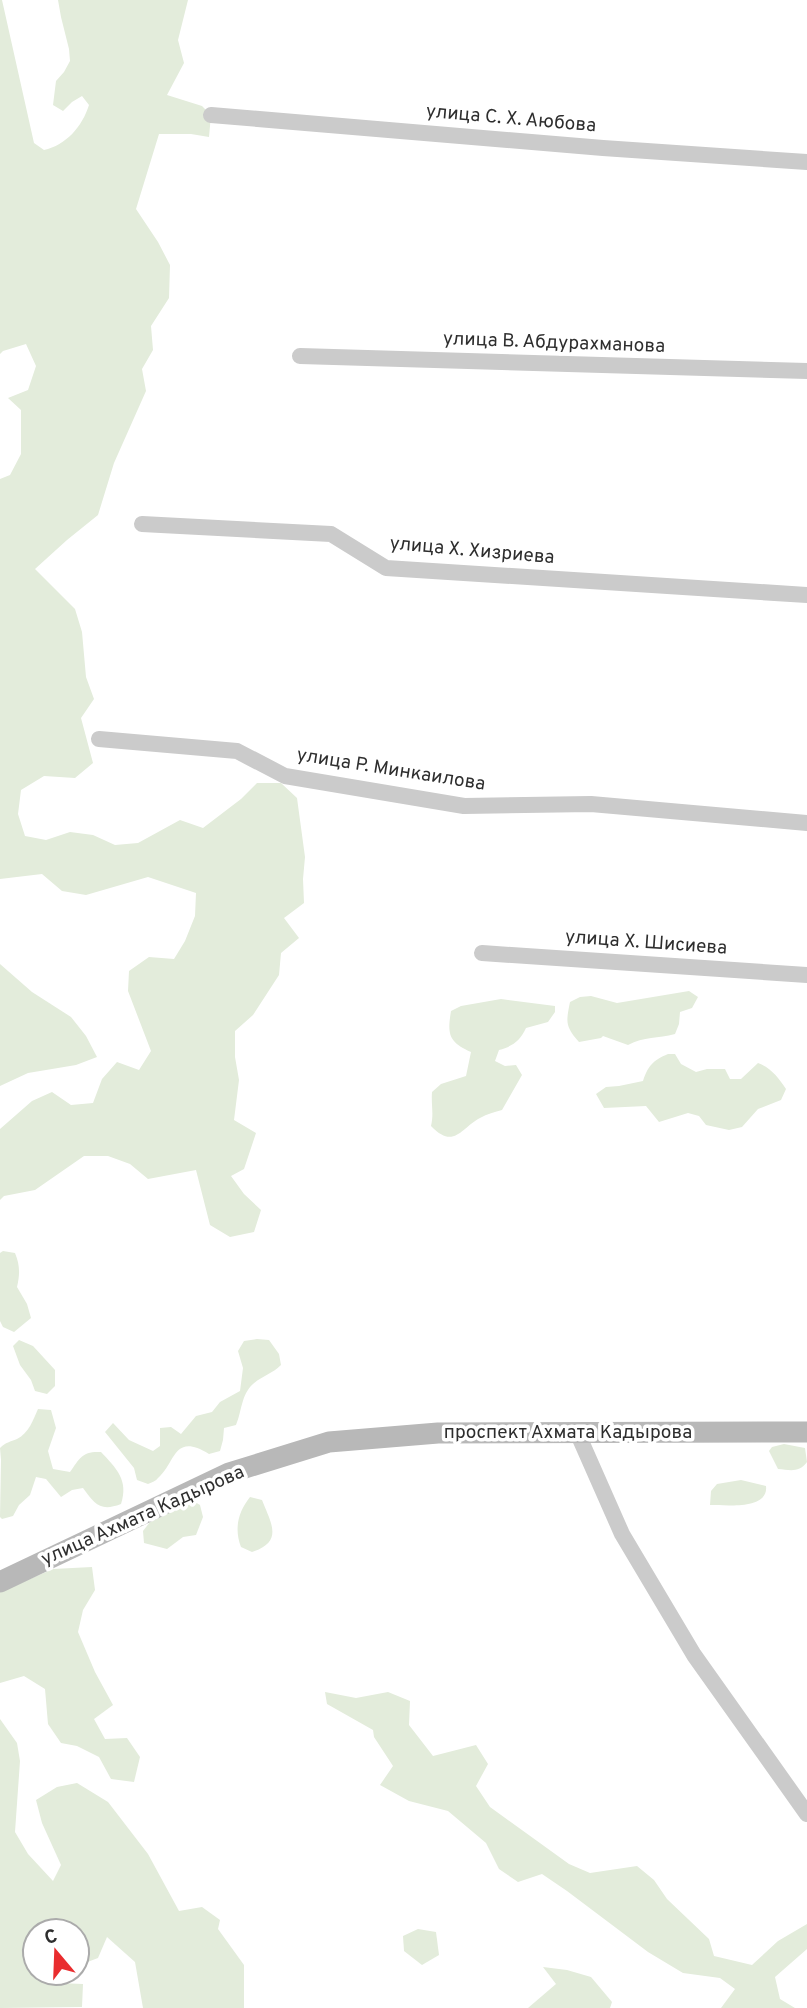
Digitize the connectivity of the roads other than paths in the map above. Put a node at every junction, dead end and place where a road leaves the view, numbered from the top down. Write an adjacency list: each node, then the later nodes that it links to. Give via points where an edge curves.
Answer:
1 (211, 116): 2 (street, улица С. Х. Аюбова)
2 (807, 162)
3 (300, 356): 4 (street, улица В. Абдурахманова)
4 (807, 371)
5 (142, 524): 6 (street, улица Х. Хизриева, via 331,534 386,568)
6 (807, 595)
7 (99, 739): 8 (street, улица Р. Минкаилова, via 237,751 285,776 464,806 591,804)
8 (807, 823)
9 (482, 953): 10 (street, улица Х. Шисиева)
10 (807, 975)
11 (577, 1432): 12 (street, проспект Ахмата Кадырова); 13 (street, проспект Ахмата Кадырова, via 438,1433); 15 (street, via 622,1534 694,1655)
12 (807, 1432)
13 (329, 1442): 14 (street, улица Ахмата Кадырова, via 229,1474)
14 (0, 1582)
15 (807, 1814)

